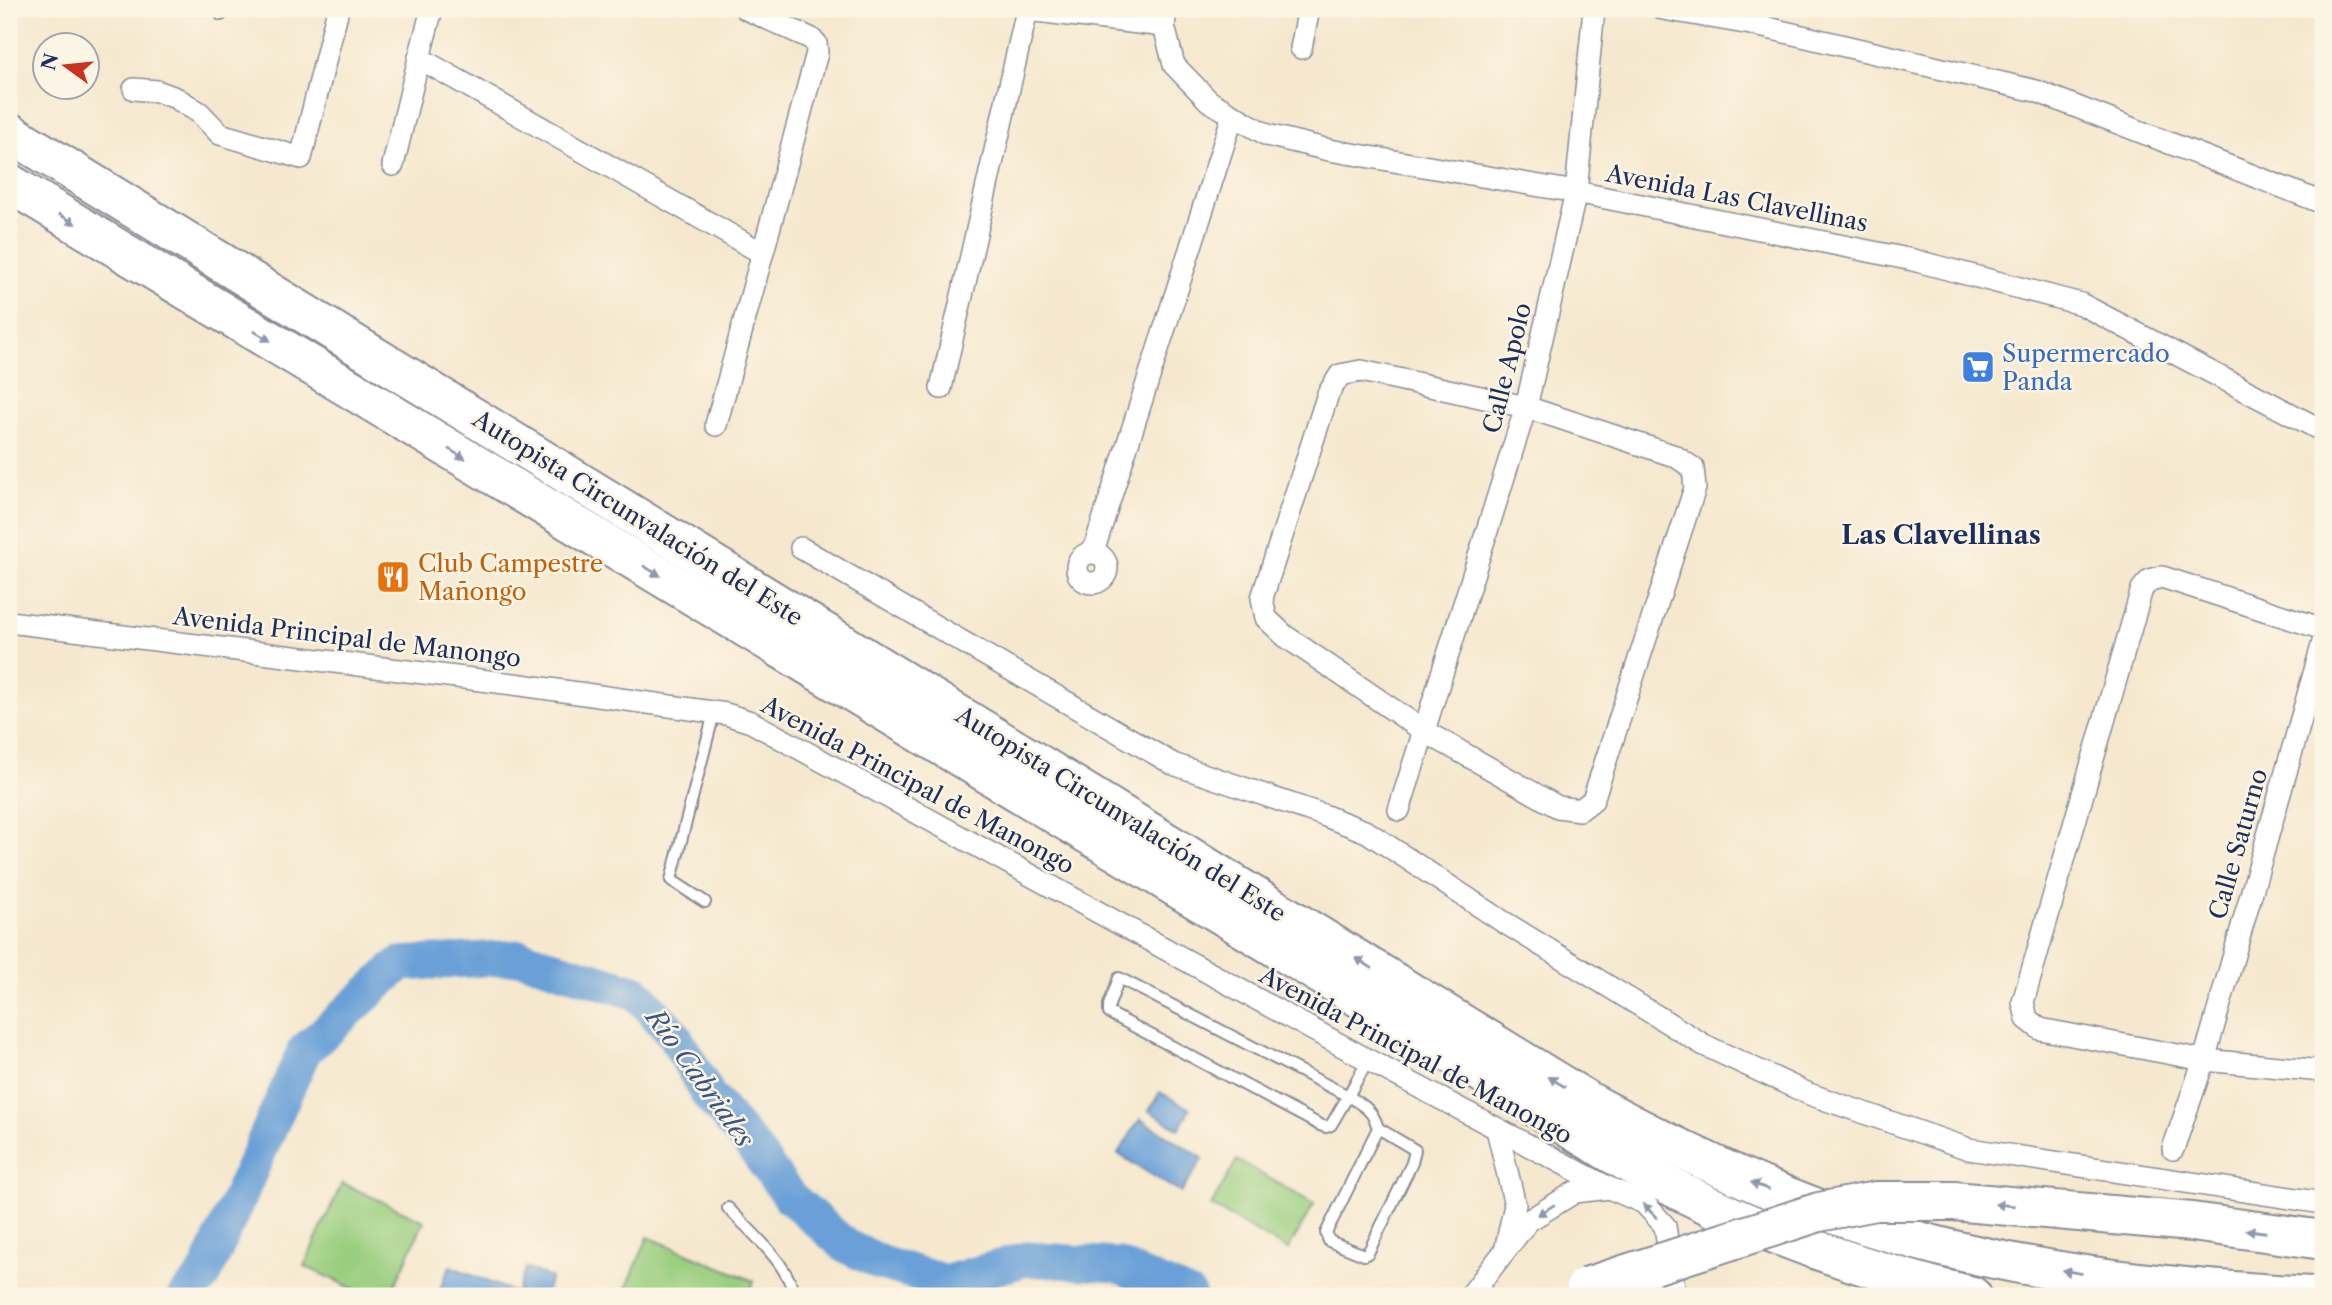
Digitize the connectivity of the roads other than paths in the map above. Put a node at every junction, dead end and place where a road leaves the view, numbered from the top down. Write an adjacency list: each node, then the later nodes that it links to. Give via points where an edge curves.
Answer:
1 (338, 9): 11 (street, via 300,158 220,134 200,113 176,98)
2 (432, 9): 10 (street)
3 (746, 9): 18 (street, via 810,38 817,53)
4 (1025, 9): 8 (street); 19 (street)
5 (1309, 9): 9 (street)
6 (1594, 9): 16 (street, Calle Apolo)
7 (1663, 9): 17 (street, via 1751,24 2036,91)
8 (1165, 17): 12 (street, Avenida Las Clavellinas, via 1174,65 1209,101)
9 (1301, 48)
10 (419, 58): 14 (street); 18 (street)
11 (134, 89)
12 (1233, 115): 16 (street, Avenida Las Clavellinas, via 1267,135 1329,150); 24 (street)
13 (9, 132): 49 (highway, Autopista Circunvalación del Este, one-way to 13, via 2175,1286 1986,1257 1807,1205 1641,1130)
14 (393, 165)
15 (9, 183): 48 (highway, Autopista Circunvalación del Este, one-way to 48, via 1629,1164 1740,1220 1867,1267)
16 (1576, 192): 20 (street, Calle Apolo); 22 (street, Avenida Las Clavellinas, via 1913,260 2081,304)
17 (2323, 203)
18 (762, 253): 21 (street)
19 (941, 388)
20 (1526, 407): 29 (street, Calle Apolo); 29 (street, via 1361,370 1340,375 1328,394 1262,598 1266,618 1285,636); 29 (street, via 1675,456 1693,468 1695,488 1675,552 1593,800 1580,810 1558,807)
21 (716, 425)
22 (2323, 431)
23 (802, 548): 40 (street, via 1173,764 1367,832 1704,1045 1809,1094 1969,1149)
24 (1093, 552)
25 (9, 622): 28 (street, Avenida Principal de Manongo)
26 (2323, 629): 33 (street, via 2162,577 2150,580 2142,589 2023,1002 2027,1018 2040,1029)
27 (2323, 642): 33 (street, Calle Saturno)
28 (714, 713): 31 (lane, via 671,880); 32 (street, Avenida Principal de Manongo, via 751,722)
29 (1424, 731): 30 (street, Calle Apolo)
30 (1399, 810)
31 (705, 902)
32 (1368, 1060): 35 (lane); 37 (street, Avenida Principal de Manongo)
33 (2204, 1060): 34 (street); 38 (street, Calle Saturno)
34 (2323, 1071)
35 (1348, 1096): 35 (lane, via 1331,1125 1320,1125 1109,1013 1119,978); 36 (lane, via 1365,1106)
36 (1378, 1128): 36 (lane, via 1326,1233 1329,1241 1364,1255 1415,1157 1415,1150)
37 (1497, 1129): 39 (street, Avenida Principal de Manongo); 43 (street, via 1515,1205)
38 (2173, 1149)
39 (1609, 1188): 43 (street, one-way to 43, via 1575,1192 1528,1221); 47 (street, Avenida Principal de Manongo, one-way to 39, via 1674,1287 1665,1226 1644,1203)
40 (2323, 1203)
41 (728, 1208): 45 (lane, via 784,1270)
42 (2323, 1240): 44 (highway, one-way to 44, bridge, via 2192,1222 1953,1201 1876,1201 1819,1212)
43 (1505, 1254): 46 (street)
44 (1577, 1291)
45 (794, 1296)
46 (1470, 1296)
47 (1671, 1296)
48 (1972, 1296)
49 (2311, 1296)

